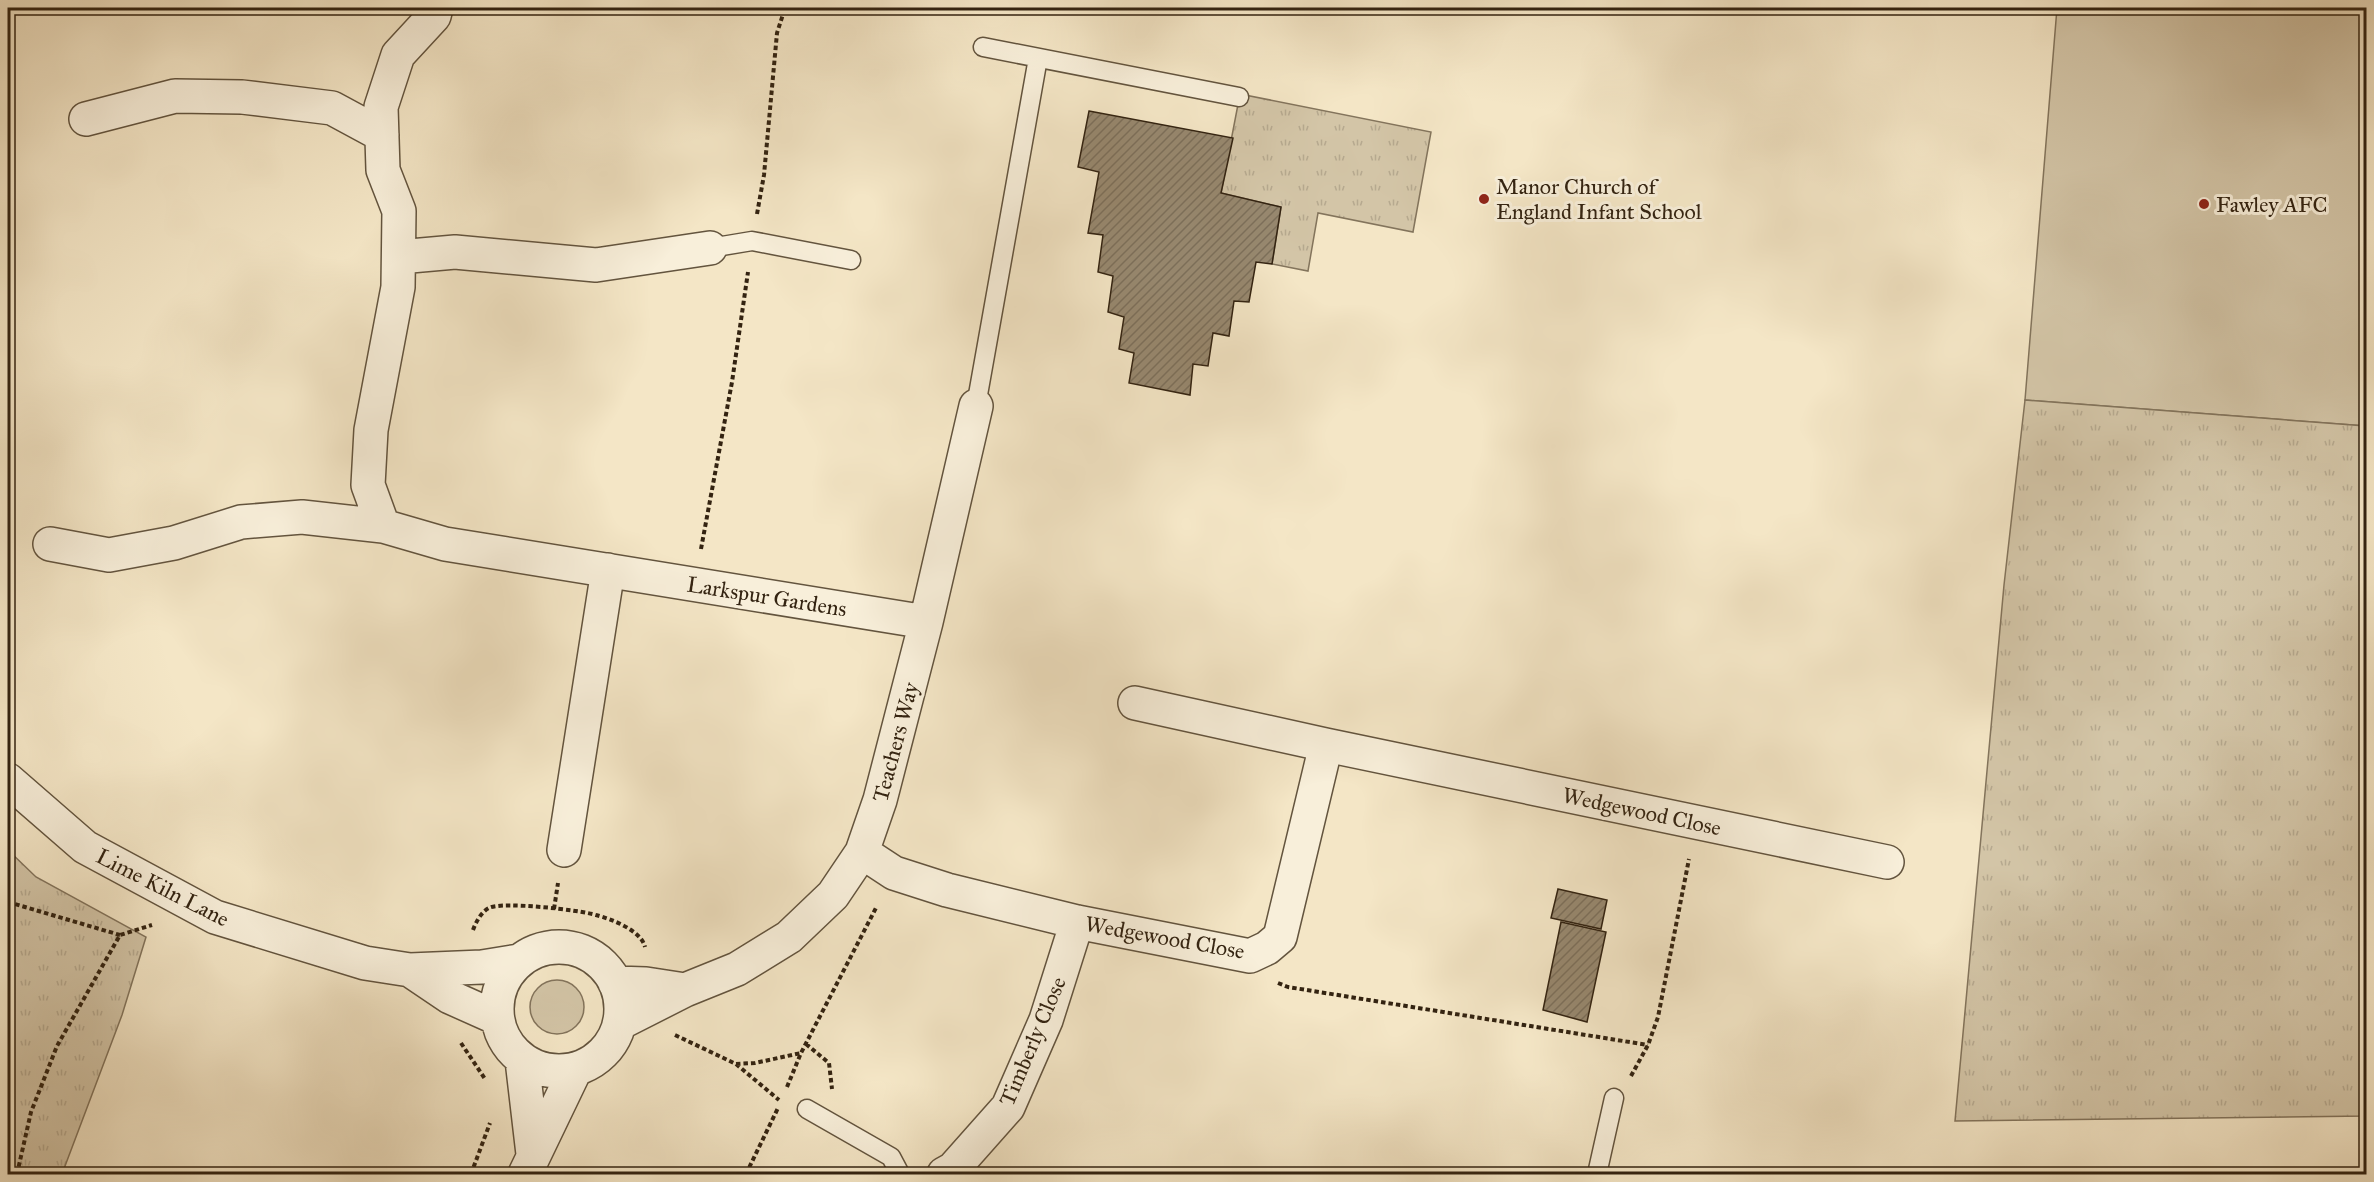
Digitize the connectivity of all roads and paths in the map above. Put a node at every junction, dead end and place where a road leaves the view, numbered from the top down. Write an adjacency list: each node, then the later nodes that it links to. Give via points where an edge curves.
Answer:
1 (436, 8): 7 (street, via 434,16 398,55 381,107)
2 (785, 8): 8 (path, via 777,33 764,176)
3 (983, 47): 4 (lane)
4 (1038, 58): 5 (lane); 12 (lane)
5 (1239, 97)
6 (86, 119): 7 (street, via 175,96 242,97 332,108)
7 (382, 135): 10 (street, via 383,170 399,211)
8 (752, 242): 9 (lane); 11 (lane); 16 (path, via 732,382)
9 (710, 248): 10 (street, via 596,265 455,252)
10 (399, 256): 13 (street, via 398,287 369,452 368,485)
11 (851, 260)
12 (976, 406): 17 (street, Teachers Way)
13 (383, 526): 14 (street, Larkspur Gardens, via 302,517 241,522 174,543 109,555); 15 (street, Larkspur Gardens, via 445,544)
14 (50, 544)
15 (608, 570): 16 (street, Larkspur Gardens); 22 (street)
16 (695, 585): 17 (street, Larkspur Gardens)
17 (926, 622): 23 (street, Teachers Way, via 880,800)
18 (1135, 703): 19 (street, Wedgewood Close)
19 (1326, 746): 21 (street, Wedgewood Close); 30 (street, Wedgewood Close, via 1280,937)
20 (8, 780): 32 (street, Lime Kiln Lane, via 86,847 215,917 365,963)
21 (1696, 822): 24 (street, Wedgewood Close); 39 (path, via 1658,1017)
22 (564, 850)
23 (862, 852): 25 (street, Wedgewood Close); 34 (street, Teachers Way, via 833,895 789,937 737,969)
24 (1887, 862)
25 (894, 873): 27 (street, Wedgewood Close); 38 (path)
26 (8, 902): 29 (path)
27 (1077, 922): 30 (street, Wedgewood Close); 52 (street, Timberly Close, via 1046,1020 1008,1107 953,1169)
28 (162, 923): 29 (path)
29 (120, 935): 49 (path, via 57,1046 31,1112)
30 (1250, 956): 39 (path, via 1252,968 1288,987)
31 (519, 961): 32 (street, Lime Kiln Lane, via 482,968); 33 (street, via 535,951 572,948 590,955); 36 (street, via 500,987)
32 (410, 970): 36 (street, Lime Kiln Lane, via 450,997)
33 (615, 983): 34 (street); 37 (street, via 621,1002)
34 (685, 990): 35 (street, Teachers Way)
35 (652, 1008): 37 (street, Teachers Way); 42 (path, via 676,1037)
36 (497, 1018): 41 (street, via 501,1034)
37 (620, 1023): 43 (street, via 605,1052)
38 (806, 1044): 40 (path); 47 (path, via 829,1063)
39 (1648, 1045): 44 (path)
40 (801, 1053): 42 (path); 45 (path)
41 (522, 1060): 43 (street, via 557,1072); 48 (street)
42 (736, 1064): 45 (path)
43 (575, 1070): 48 (street)
44 (1614, 1098): 53 (lane)
45 (781, 1101): 50 (path)
46 (807, 1109): 47 (lane)
47 (835, 1125): 51 (lane, via 891,1157)
48 (529, 1164)
49 (17, 1174)
50 (746, 1174)
51 (900, 1174)
52 (944, 1174)
53 (1597, 1174)

